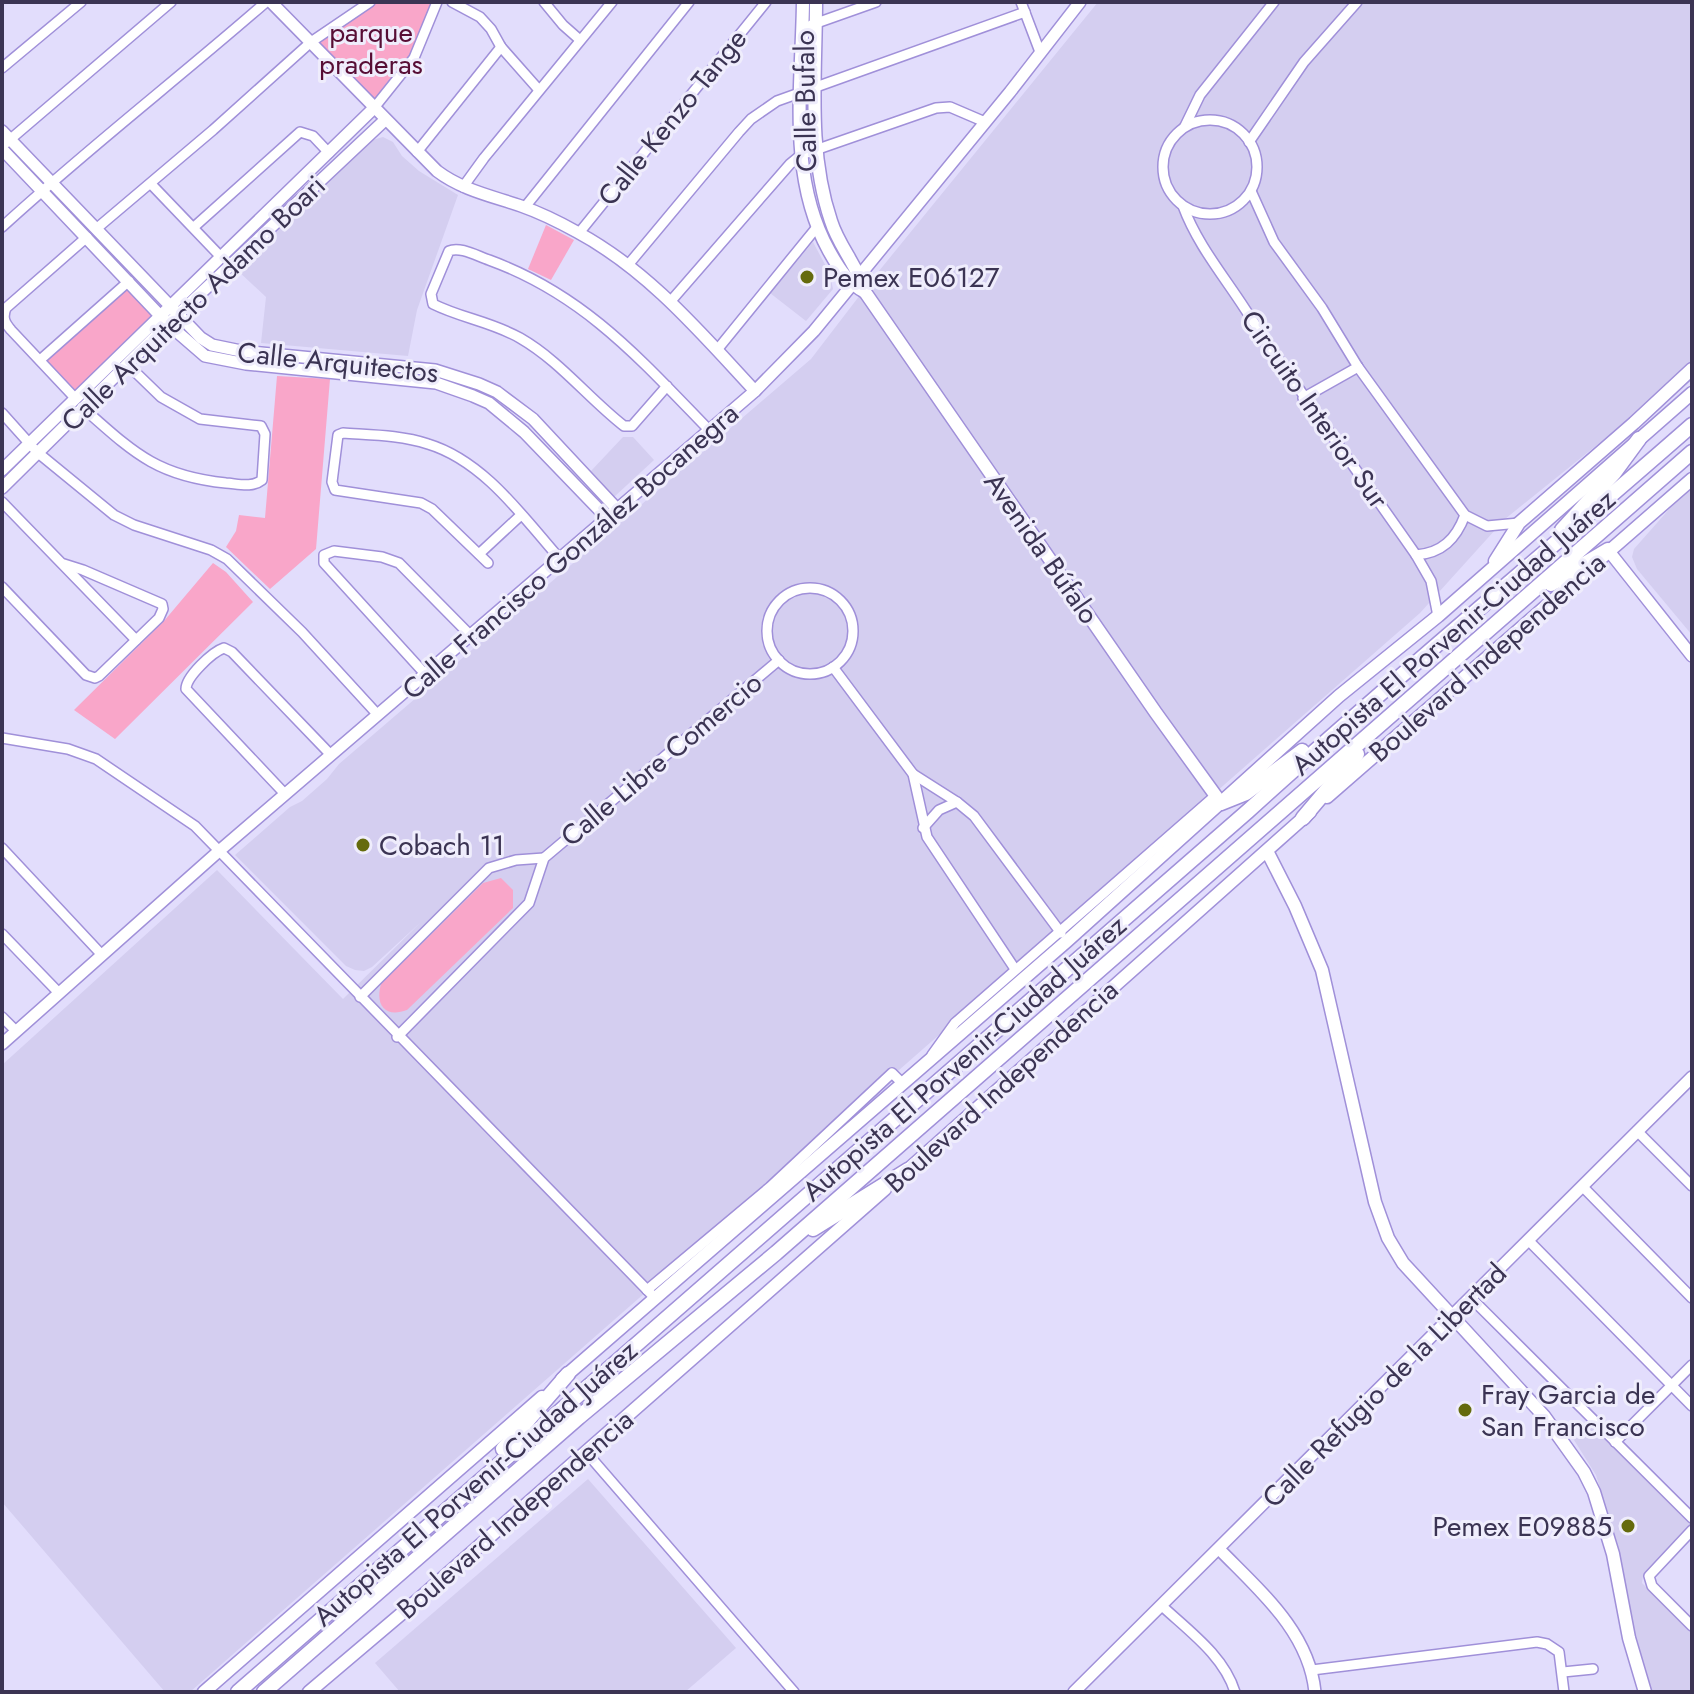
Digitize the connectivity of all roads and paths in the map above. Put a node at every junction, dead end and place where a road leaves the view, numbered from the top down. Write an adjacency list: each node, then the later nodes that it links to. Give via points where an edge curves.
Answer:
1 (81, 2): 23 (street)
2 (171, 2): 31 (street)
3 (269, 2): 20 (street); 37 (street)
4 (370, 2): 20 (street)
5 (437, 2): 27 (street, via 414,58)
6 (452, 2): 21 (street, via 480,17)
7 (544, 2): 19 (street)
8 (612, 2): 19 (street)
9 (689, 2): 43 (street)
10 (766, 2): 48 (street, Calle Kenzo Tange)
11 (803, 2): 18 (main road, Calle Bufalo)
12 (816, 2): 18 (main road, Calle Bufalo)
13 (876, 2): 18 (street)
14 (1080, 2): 22 (street, Calle Francisco González Bocanegra)
15 (1274, 2): 30 (street, via 1200,95)
16 (1357, 2): 32 (street, via 1304,62)
17 (1023, 7): 22 (street); 24 (street)
18 (809, 25): 24 (main road, Calle Bufalo); 26 (main road, Calle Bufalo)
19 (580, 40): 25 (street)
20 (311, 42): 27 (street); 38 (street)
21 (501, 47): 25 (street); 34 (street)
22 (1040, 52): 29 (street, Calle Francisco González Bocanegra)
23 (2, 68)
24 (816, 86): 26 (street); 33 (main road, Calle Bufalo)
25 (539, 90): 39 (street)
26 (801, 93): 36 (main road, Calle Bufalo); 50 (street, via 751,119)
27 (374, 108): 28 (street); 35 (street, Calle Arquitecto Adamo Boari)
28 (385, 120): 34 (street); 56 (street, Calle Arquitecto Adamo Boari)
29 (985, 122): 33 (street, via 950,107 936,108); 51 (street, Calle Francisco González Bocanegra)
30 (1185, 126): 32 (street, via 1216,121); 42 (street, via 1163,158 1169,190)
31 (4, 141): 37 (street, Calle Arquitectos); 40 (street, Calle Arquitectos)
32 (1249, 142): 41 (street, via 1257,166)
33 (815, 149): 36 (street); 51 (main road, Calle Bufalo, via 831,222)
34 (417, 152): 39 (street)
35 (329, 153): 45 (street, via 313,136 300,132); 49 (street, Calle Arquitecto Adamo Boari)
36 (801, 155): 46 (main road, Calle Bufalo); 55 (street)
37 (52, 182): 40 (street); 47 (street, Calle Arquitectos)
38 (151, 184): 45 (street); 47 (street)
39 (463, 187): 43 (street)
40 (42, 191): 44 (street); 47 (street, Calle Arquitectos)
41 (1251, 191): 42 (street, via 1220,213); 61 (street, via 1274,242)
42 (1183, 206): 67 (street, Circuito Interior Sur, via 1191,230)
43 (525, 207): 48 (street)
44 (2, 227)
45 (194, 227): 49 (street)
46 (817, 227): 53 (main road, Calle Bufalo); 57 (street)
47 (92, 233): 52 (street, Calle Arquitectos); 56 (street, Calle Arquitectos); 58 (street, via 6,308 6,324)
48 (579, 233): 50 (street)
49 (221, 257): 56 (street, Calle Arquitecto Adamo Boari)
50 (628, 265): 55 (street)
51 (860, 274): 53 (street, Calle Francisco González Bocanegra); 54 (main road, Avenida Búfalo)
52 (129, 281): 56 (street, Calle Arquitectos); 58 (street)
53 (851, 285): 54 (main road, Avenida Búfalo); 64 (street, Calle Francisco González Bocanegra)
54 (865, 292): 109 (main road, Avenida Búfalo)
55 (670, 302): 57 (street)
56 (169, 315): 59 (street, Calle Arquitectos, via 205,356 246,364); 60 (street, Calle Arquitecto Adamo Boari); 68 (street, Calle Arquitecto Adamo Boari)
57 (717, 350): 64 (street)
58 (40, 360): 68 (street)
59 (301, 363): 65 (street, Calle Arquitectos, via 435,370); 69 (street, Calle Arquitectos, via 436,383)
60 (128, 365): 68 (street, Calle Arquitecto Adamo Boari); 68 (street, via 161,397 200,419 264,429 263,477 258,483 213,482 155,467)
61 (1358, 367): 67 (street); 82 (street)
62 (1692, 369): 84 (main road)
63 (667, 386): 63 (street, via 585,310 524,275 454,249 447,254 431,301 521,338 624,426 632,426); 72 (street)
64 (755, 391): 72 (street, Calle Francisco González Bocanegra)
65 (497, 392): 69 (street); 80 (street, Calle Arquitectos, via 547,434)
66 (1692, 393): 73 (main road)
67 (1303, 398): 88 (street, Circuito Interior Sur)
68 (79, 403): 74 (street, Calle Arquitecto Adamo Boari)
69 (489, 403): 83 (street, Calle Arquitectos, via 531,438)
70 (2, 413): 74 (street)
71 (1692, 425): 85 (highway, Autopista El Porvenir-Ciudad Juárez)
72 (710, 431): 80 (street, Calle Francisco González Bocanegra)
73 (1639, 439): 85 (highway); 92 (main road)
74 (33, 448): 76 (street, Calle Arquitecto Adamo Boari); 78 (street, Calle Arquitecto Adamo Boari); 103 (street, via 114,515 227,559)
75 (1692, 452): 94 (highway)
76 (2, 470)
77 (1692, 479): 86 (main road, Boulevard Independencia)
78 (2, 488)
79 (2, 502): 91 (street)
80 (618, 510): 83 (street, Calle Francisco González Bocanegra)
81 (521, 515): 87 (street); 87 (street, via 480,473 445,450 411,439 338,435 333,488 421,503); 89 (street)
82 (1465, 515): 84 (street, via 1487,526); 88 (street, via 1451,541)
83 (608, 519): 89 (street, Calle Francisco González Bocanegra)
84 (1519, 523): 92 (main road)
85 (1549, 550): 102 (highway, Autopista El Porvenir-Ciudad Juárez)
86 (1608, 550): 94 (highway); 98 (street); 111 (main road, Boulevard Independencia)
87 (479, 554): 90 (street)
88 (1416, 555): 95 (street, Circuito Interior Sur, via 1431,581)
89 (560, 559): 96 (street, Calle Francisco González Bocanegra)
90 (488, 563)
91 (64, 564): 97 (street); 97 (street, via 162,604 159,618)
92 (1491, 569): 95 (main road)
93 (2, 587): 97 (street, via 86,675 104,673)
94 (1519, 603): 104 (highway)
95 (1438, 616): 109 (main road)
96 (471, 636): 101 (street, Calle Francisco González Bocanegra); 101 (street, via 399,563 334,551 324,555 324,563 341,584)
97 (136, 640)
98 (1692, 656)
99 (779, 660): 100 (street, via 805,673); 100 (street, via 767,633 771,612 793,591 816,588 837,597 851,617 851,645); 116 (street, Calle Libre Comercio)
100 (833, 667): 107 (street)
101 (426, 675): 103 (street, Calle Francisco González Bocanegra)
102 (1355, 714): 109 (highway, via 1246,793); 148 (highway, Autopista El Porvenir-Ciudad Juárez)
103 (378, 715): 106 (street, Calle Francisco González Bocanegra)
104 (1388, 718): 111 (highway); 137 (highway)
105 (2, 738): 114 (street, via 96,759 186,819)
106 (331, 755): 108 (street, Calle Francisco González Bocanegra); 108 (street, via 232,652 218,650 188,679 186,689)
107 (913, 774): 110 (street); 112 (street)
108 (285, 794): 114 (street, Calle Francisco González Bocanegra)
109 (1218, 799): 118 (main road)
110 (957, 802): 112 (street, via 939,810); 118 (street, via 983,827)
111 (1303, 818): 115 (main road, Boulevard Independencia)
112 (923, 828): 121 (street)
113 (2, 848): 119 (street)
114 (219, 851): 119 (street, Calle Francisco González Bocanegra); 123 (street)
115 (1267, 851): 132 (main road, Boulevard Independencia); 141 (main road, via 1322,970 1380,1219 1403,1263)
116 (544, 858): 123 (street, Calle Libre Comercio, via 489,868); 126 (street, Calle Libre Comercio, via 529,903)
117 (2, 934): 122 (street)
118 (1063, 936): 120 (main road)
119 (102, 955): 122 (street, Calle Francisco González Bocanegra)
120 (1037, 958): 121 (street); 128 (main road)
121 (1015, 969): 128 (street, via 955,1023)
122 (59, 993): 125 (street, Calle Francisco González Bocanegra)
123 (360, 997): 126 (street)
124 (2, 1017): 125 (street)
125 (16, 1031): 127 (street, Calle Francisco González Bocanegra)
126 (397, 1037): 138 (street)
127 (2, 1044)
128 (928, 1061): 130 (main road)
129 (1692, 1077): 131 (street, Calle Refugio de la Libertad)
130 (902, 1083): 135 (main road); 135 (street, via 892,1073)
131 (1637, 1131): 133 (street, Calle Refugio de la Libertad); 134 (street)
132 (908, 1170): 137 (highway); 147 (main road, Boulevard Independencia)
133 (1582, 1186): 136 (street, Calle Refugio de la Libertad); 140 (street)
134 (1692, 1186)
135 (752, 1208): 138 (main road)
136 (1528, 1240): 139 (street, Calle Refugio de la Libertad); 144 (street)
137 (776, 1253): 159 (highway)
138 (651, 1294): 143 (main road)
139 (1471, 1298): 141 (street, Calle Refugio de la Libertad); 146 (street)
140 (1692, 1298)
141 (1451, 1316): 151 (street, Calle Refugio de la Libertad); 166 (main road, via 1544,1416 1592,1487)
142 (1692, 1365): 144 (street)
143 (568, 1374): 148 (highway); 157 (main road)
144 (1672, 1386): 145 (street); 146 (street)
145 (1692, 1406)
146 (1615, 1442): 149 (street)
147 (586, 1452): 160 (main road, Boulevard Independencia); 161 (street)
148 (466, 1490): 158 (highway, Autopista El Porvenir-Ciudad Juárez)
149 (1692, 1518)
150 (1692, 1530): 153 (street, via 1652,1571 1649,1581)
151 (1220, 1550): 152 (street, Calle Refugio de la Libertad); 155 (street, via 1283,1616)
152 (1162, 1606): 162 (street, Calle Refugio de la Libertad); 163 (street, via 1215,1656)
153 (1692, 1626)
154 (1593, 1669): 156 (street)
155 (1312, 1670): 156 (street, via 1537,1642 1559,1652); 164 (street)
156 (1563, 1672): 165 (street)
157 (204, 1692)
158 (238, 1692)
159 (264, 1692)
160 (309, 1692)
161 (794, 1692)
162 (1074, 1692)
163 (1235, 1692)
164 (1315, 1692)
165 (1564, 1692)
166 (1645, 1692)

